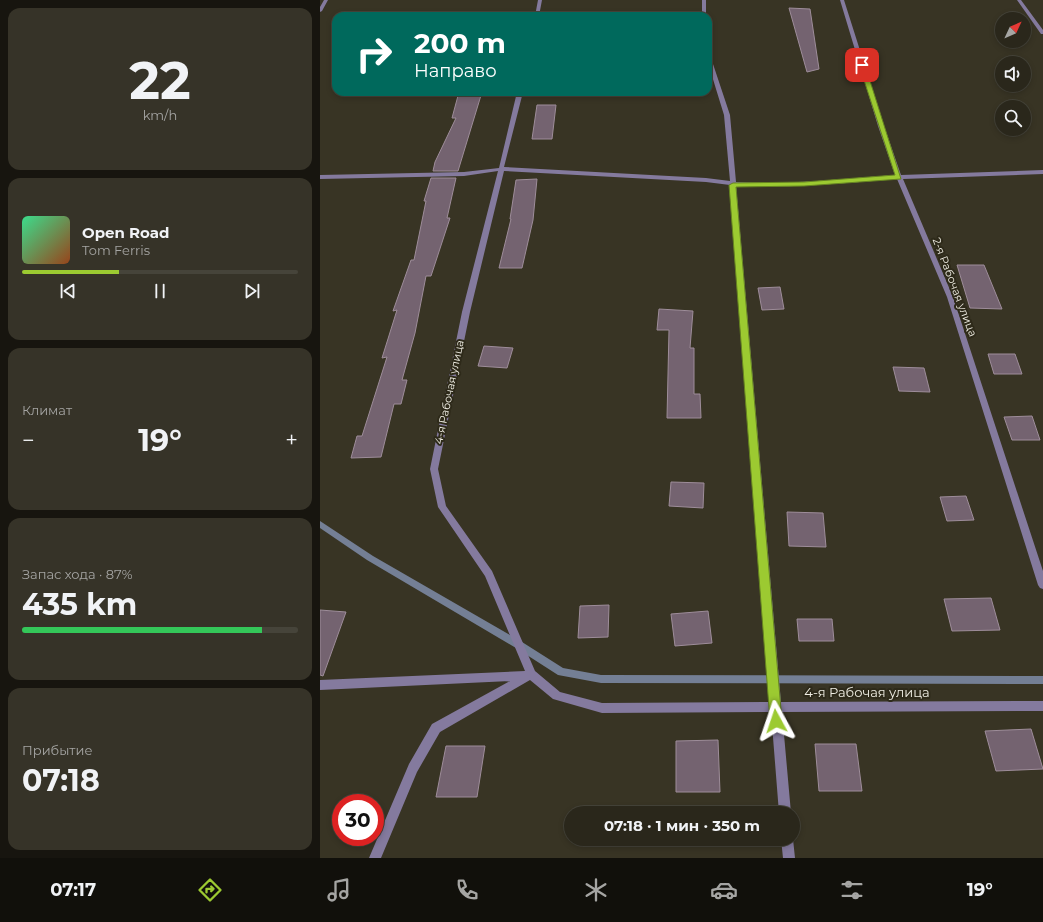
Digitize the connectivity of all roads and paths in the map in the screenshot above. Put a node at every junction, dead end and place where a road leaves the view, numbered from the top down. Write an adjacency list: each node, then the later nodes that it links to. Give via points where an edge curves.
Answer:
1 (326, 0): 6 (street)
2 (540, 0): 7 (street)
3 (704, 0): 8 (street)
4 (842, 0): 15 (street, 2-я Рабочая улица)
5 (1019, 0): 9 (street)
6 (320, 11)
7 (538, 12)
8 (704, 12)
9 (1043, 33)
10 (712, 68): 16 (street, via 727,115)
11 (519, 96): 12 (street, 4-я Рабочая улица)
12 (501, 169): 14 (street, via 464,174); 16 (street, via 706,180); 18 (street, 4-я Рабочая улица, via 466,312 434,469 442,508 489,574)
13 (1043, 172): 15 (street)
14 (320, 177)
15 (899, 177): 16 (street, via 804,184); 17 (street, 2-я Рабочая улица, via 950,296)
16 (733, 185): 20 (street)
17 (1043, 585)
18 (531, 674): 19 (street); 20 (street, 4-я Рабочая улица, via 557,696 602,708); 24 (street, via 436,728 413,768)
19 (320, 685)
20 (775, 706): 21 (street, 4-я Рабочая улица); 22 (street)
21 (1043, 706)
22 (784, 806)
23 (788, 846): 25 (street)
24 (375, 858)
25 (789, 858)

